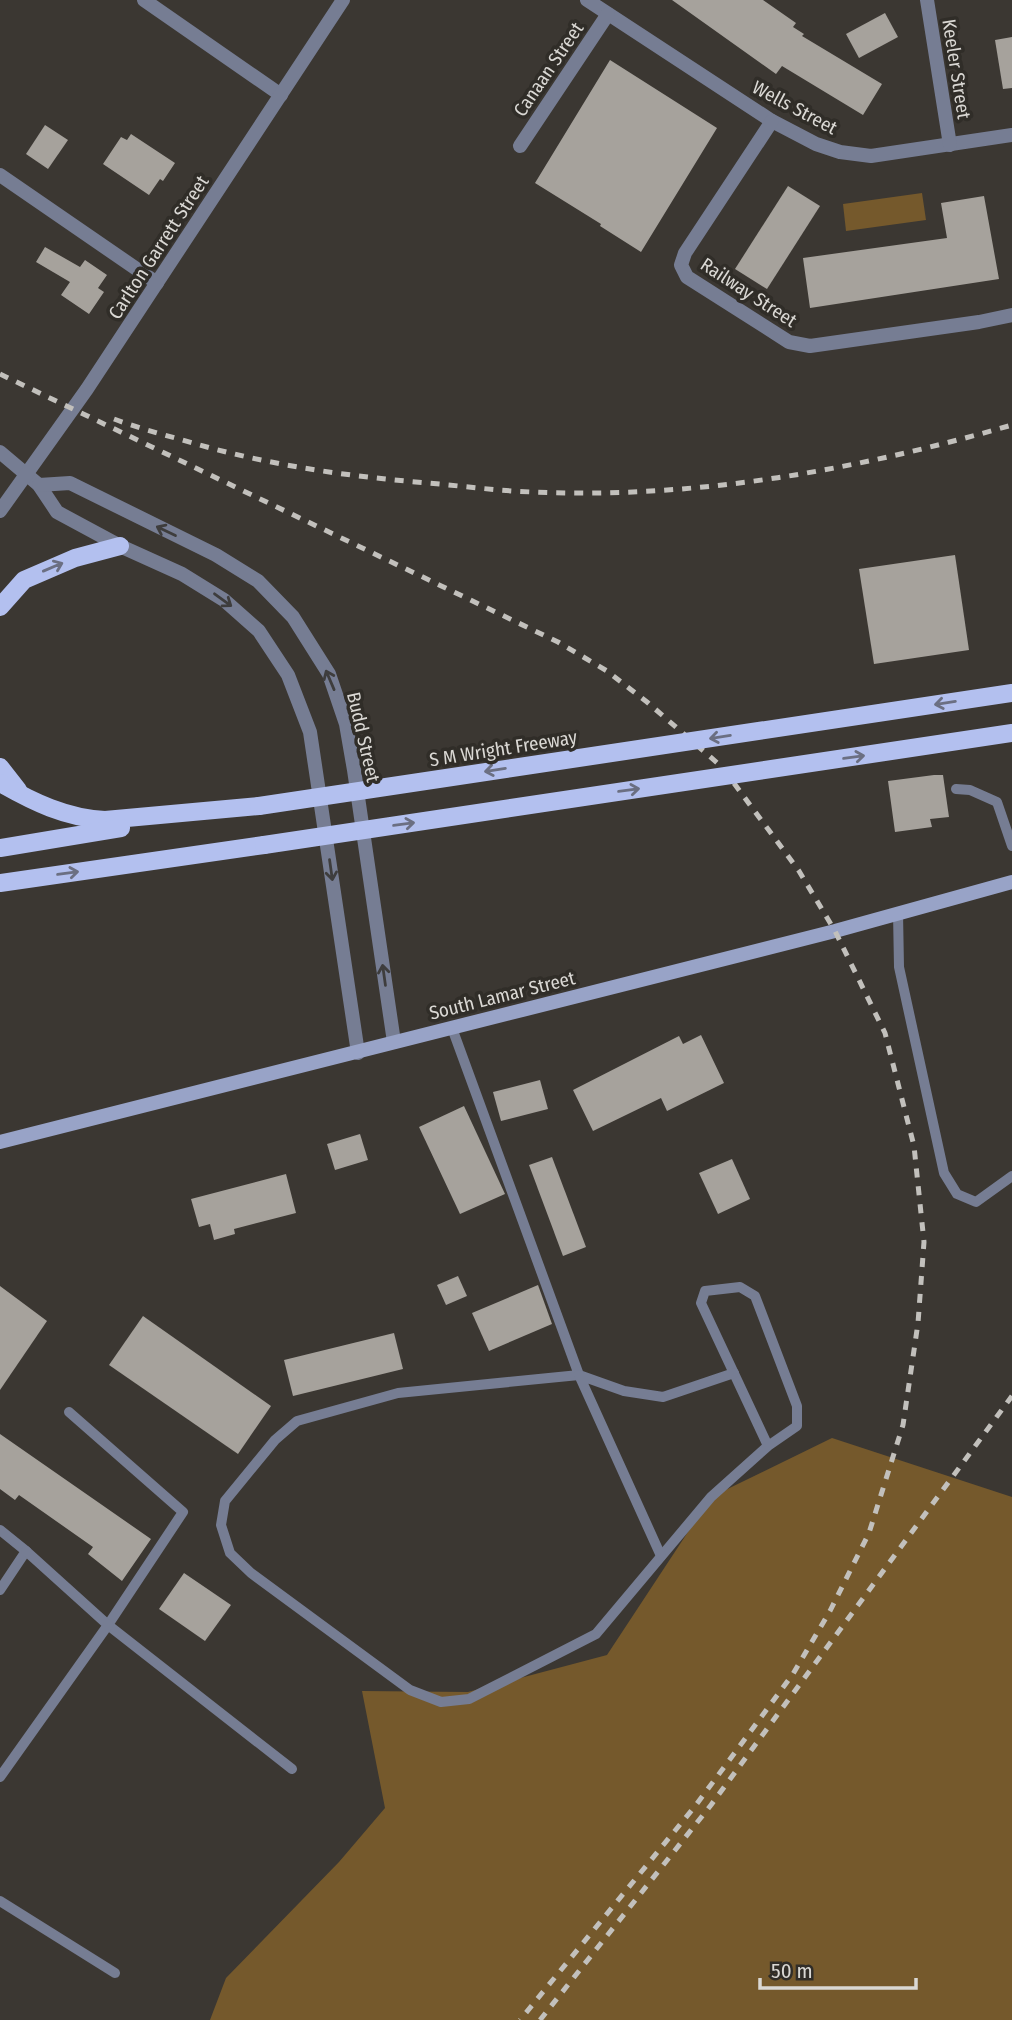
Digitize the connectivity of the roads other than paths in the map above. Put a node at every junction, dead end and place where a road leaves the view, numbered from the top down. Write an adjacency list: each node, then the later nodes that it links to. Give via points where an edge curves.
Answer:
1 (144, 0): 6 (street)
2 (343, 0): 6 (street, Carlton Garrett Street)
3 (587, 0): 5 (street, Wells Street)
4 (927, 0): 9 (street, Keeler Street)
5 (608, 14): 7 (street, Wells Street); 10 (street, Canaan Street)
6 (281, 95): 12 (street, Carlton Garrett Street)
7 (772, 121): 9 (street, Wells Street, via 840,152 871,156); 13 (street, Railway Street, via 685,253 681,265 687,277 789,342 810,346)
8 (1012, 137): 9 (street, Wells Street)
9 (950, 145)
10 (520, 146)
11 (0, 175): 12 (street)
12 (157, 283): 15 (street, Carlton Garrett Street)
13 (1012, 315)
14 (0, 452): 15 (street)
15 (26, 473): 16 (street); 17 (street, Carlton Garrett Street)
16 (39, 485): 18 (street, via 57,512); 33 (street, Budd Street, one-way to 16, via 346,724 328,674 293,617 258,581 216,555 70,483)
17 (0, 511)
18 (120, 546): 19 (main road, one-way to 18, via 23,580 75,558); 34 (street, one-way to 34, via 182,574 224,600 259,631 288,675 310,732)
19 (0, 607)
20 (1012, 693): 26 (main road, S M Wright Freeway, one-way to 26, bridge)
21 (1012, 733): 30 (main road, one-way to 21, bridge)
22 (0, 767): 25 (main road)
23 (0, 783): 25 (main road)
24 (956, 789): 27 (lane, via 997,802)
25 (22, 796): 26 (main road, via 83,819 104,820)
26 (259, 806): 28 (main road, S M Wright Freeway)
27 (1012, 846)
28 (0, 848)
29 (1012, 882): 31 (main road, South Lamar Street)
30 (0, 883)
31 (898, 913): 32 (main road, South Lamar Street); 36 (lane, via 899,967 944,1173 957,1194 976,1202)
32 (452, 1028): 33 (main road, South Lamar Street); 38 (lane)
33 (394, 1042): 34 (main road, South Lamar Street)
34 (358, 1052): 35 (main road, South Lamar Street)
35 (0, 1142)
36 (1012, 1176)
37 (734, 1373): 38 (lane, via 663,1397 624,1391); 40 (lane); 40 (lane, via 701,1303 705,1291 740,1287 755,1296 797,1406 797,1426)
38 (579, 1375): 43 (lane); 43 (lane, via 398,1393 297,1421 275,1440 225,1501 221,1525 230,1553 410,1689 441,1702 469,1699 596,1634)
39 (69, 1412): 45 (lane, via 183,1512)
40 (768, 1446): 43 (lane, via 711,1497)
41 (0, 1530): 42 (lane)
42 (26, 1551): 44 (lane); 45 (lane)
43 (661, 1556)
44 (0, 1590)
45 (108, 1625): 46 (lane); 47 (lane)
46 (292, 1769)
47 (0, 1777)
48 (0, 1901): 49 (lane)
49 (115, 1973)

